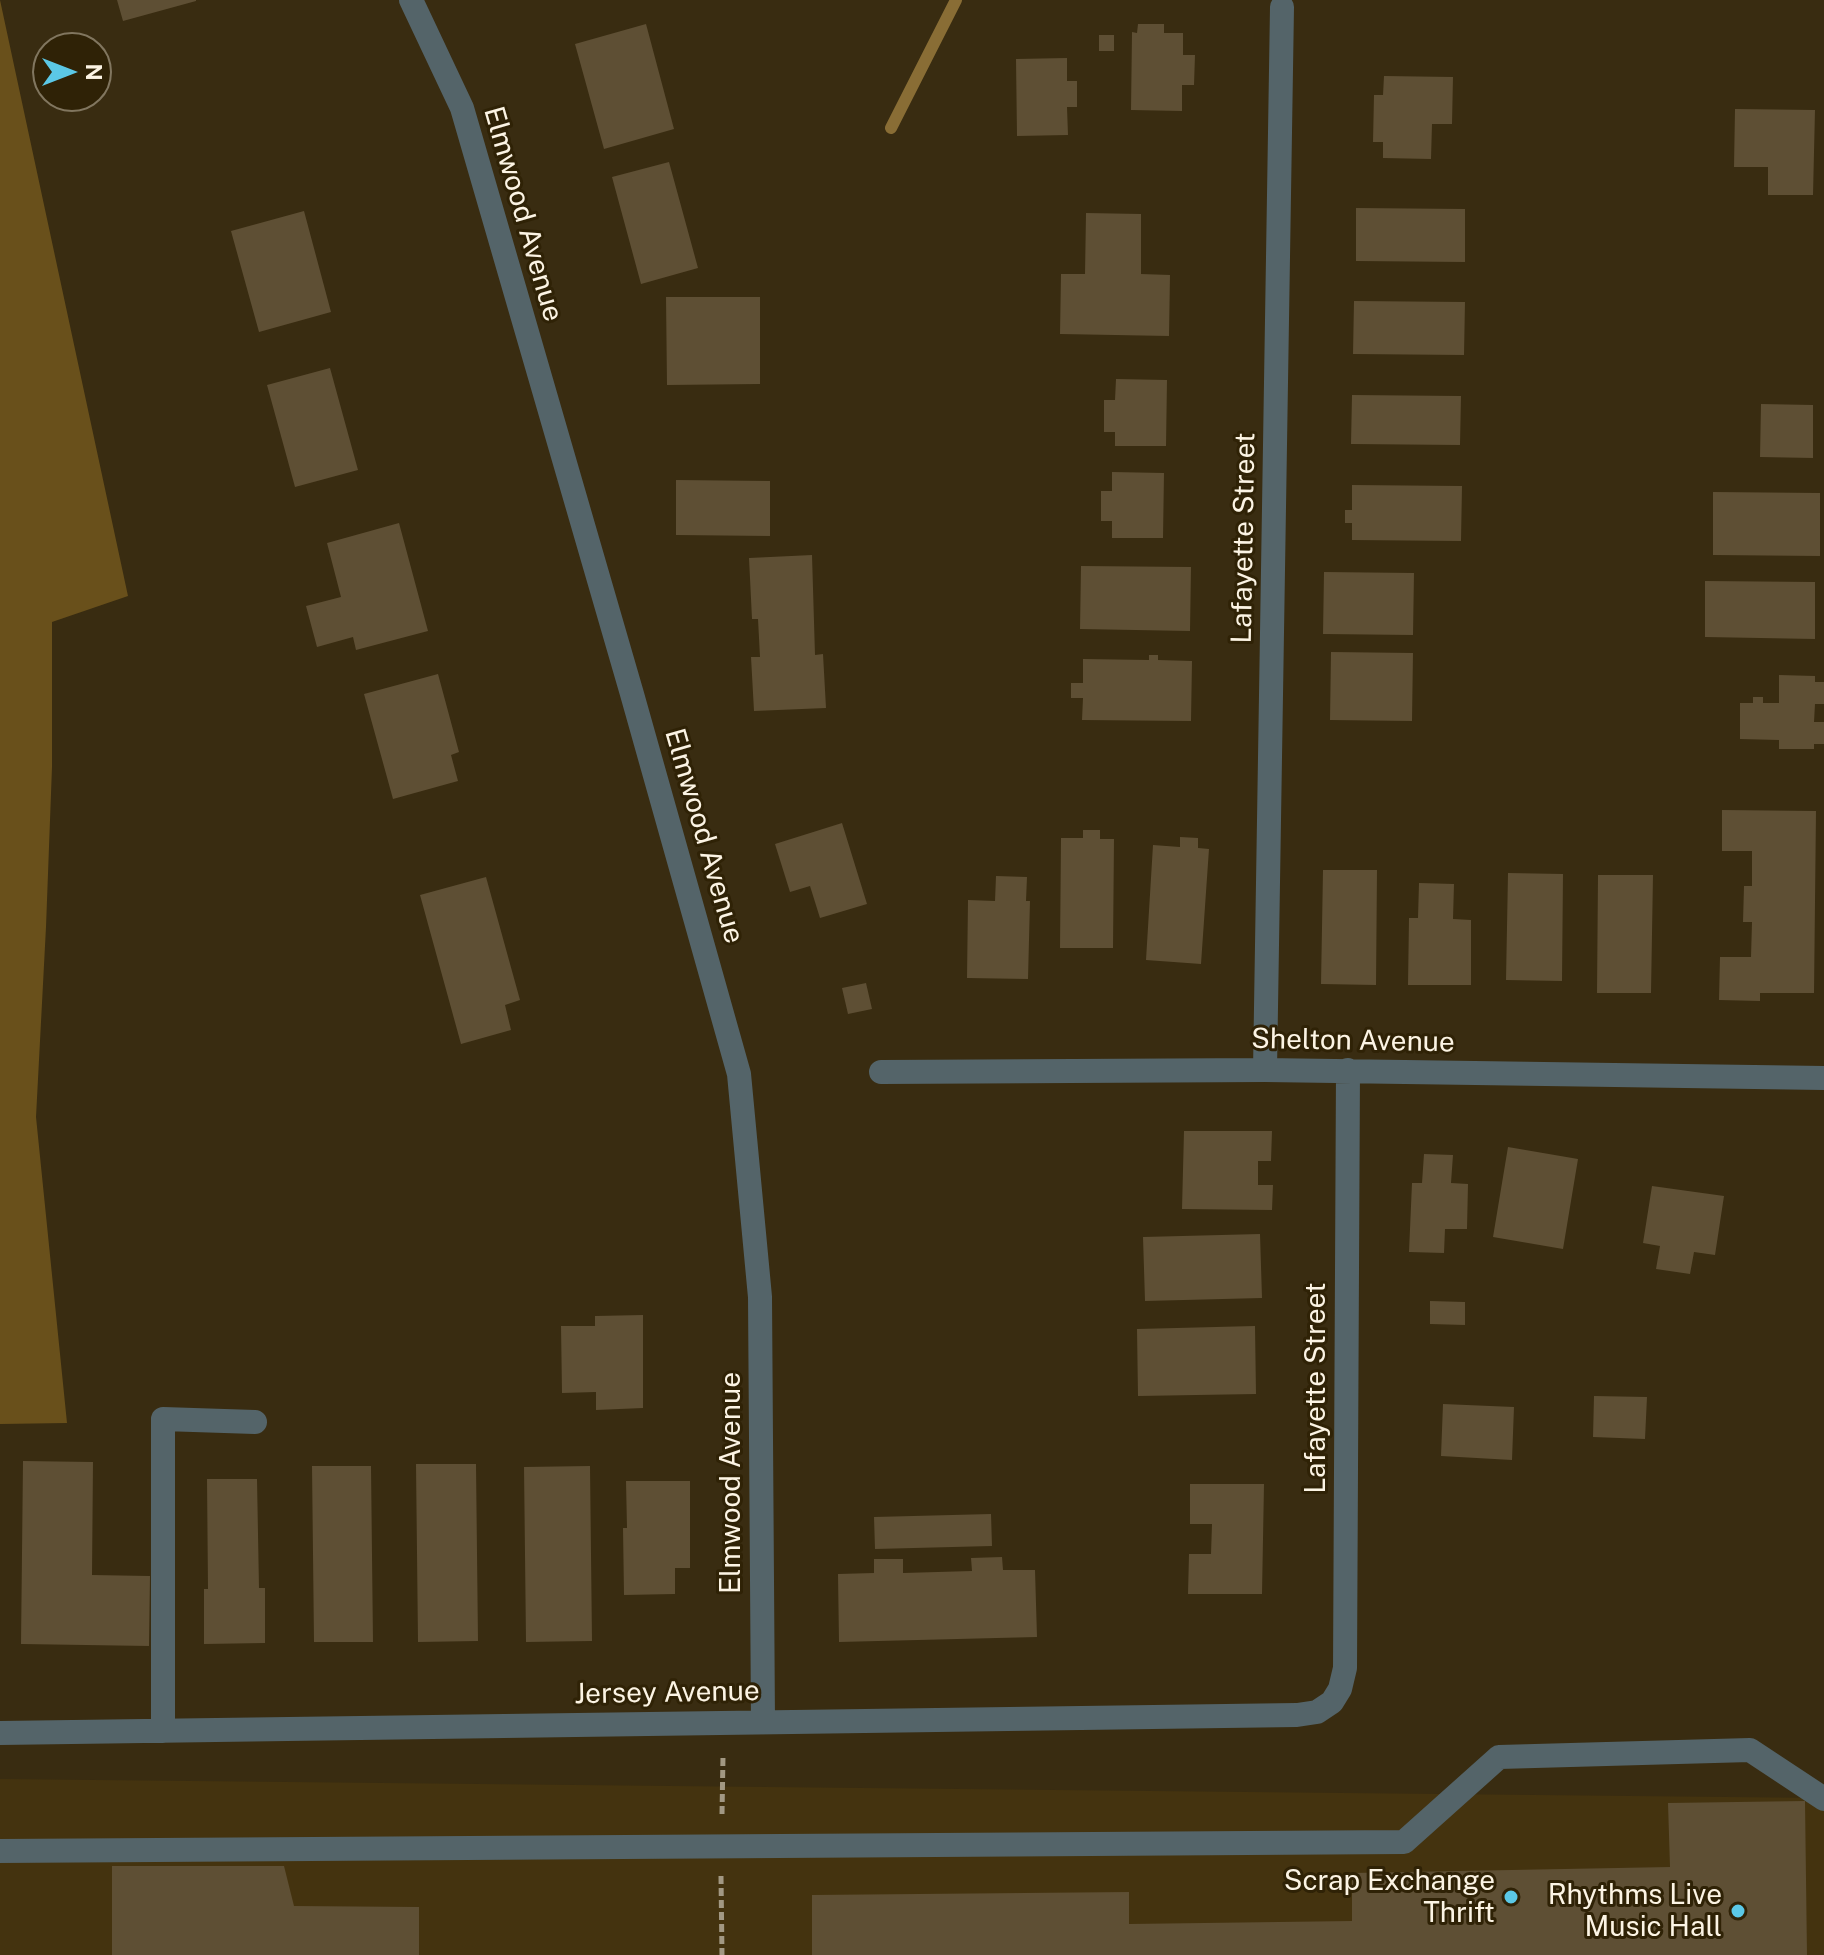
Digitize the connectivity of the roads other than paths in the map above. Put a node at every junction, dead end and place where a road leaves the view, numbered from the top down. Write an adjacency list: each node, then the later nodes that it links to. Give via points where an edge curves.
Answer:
1 (411, 0): 9 (street, Elmwood Avenue, via 462,108 739,1074 760,1297)
2 (1282, 7): 3 (street, Lafayette Street)
3 (1265, 1070): 4 (street, Shelton Avenue); 5 (street, Shelton Avenue)
4 (1348, 1070): 6 (street, Shelton Avenue); 8 (street, Lafayette Street, via 1345,1668)
5 (881, 1072)
6 (1824, 1078)
7 (255, 1422): 10 (street, via 163,1419)
8 (1332, 1702): 9 (street, Jersey Avenue, via 1317,1712 1297,1715)
9 (763, 1721): 10 (street, Jersey Avenue)
10 (163, 1731): 11 (street, Jersey Avenue)
11 (0, 1733)
12 (1824, 1799): 13 (street, via 1750,1750 1499,1757 1404,1842)
13 (0, 1851)

